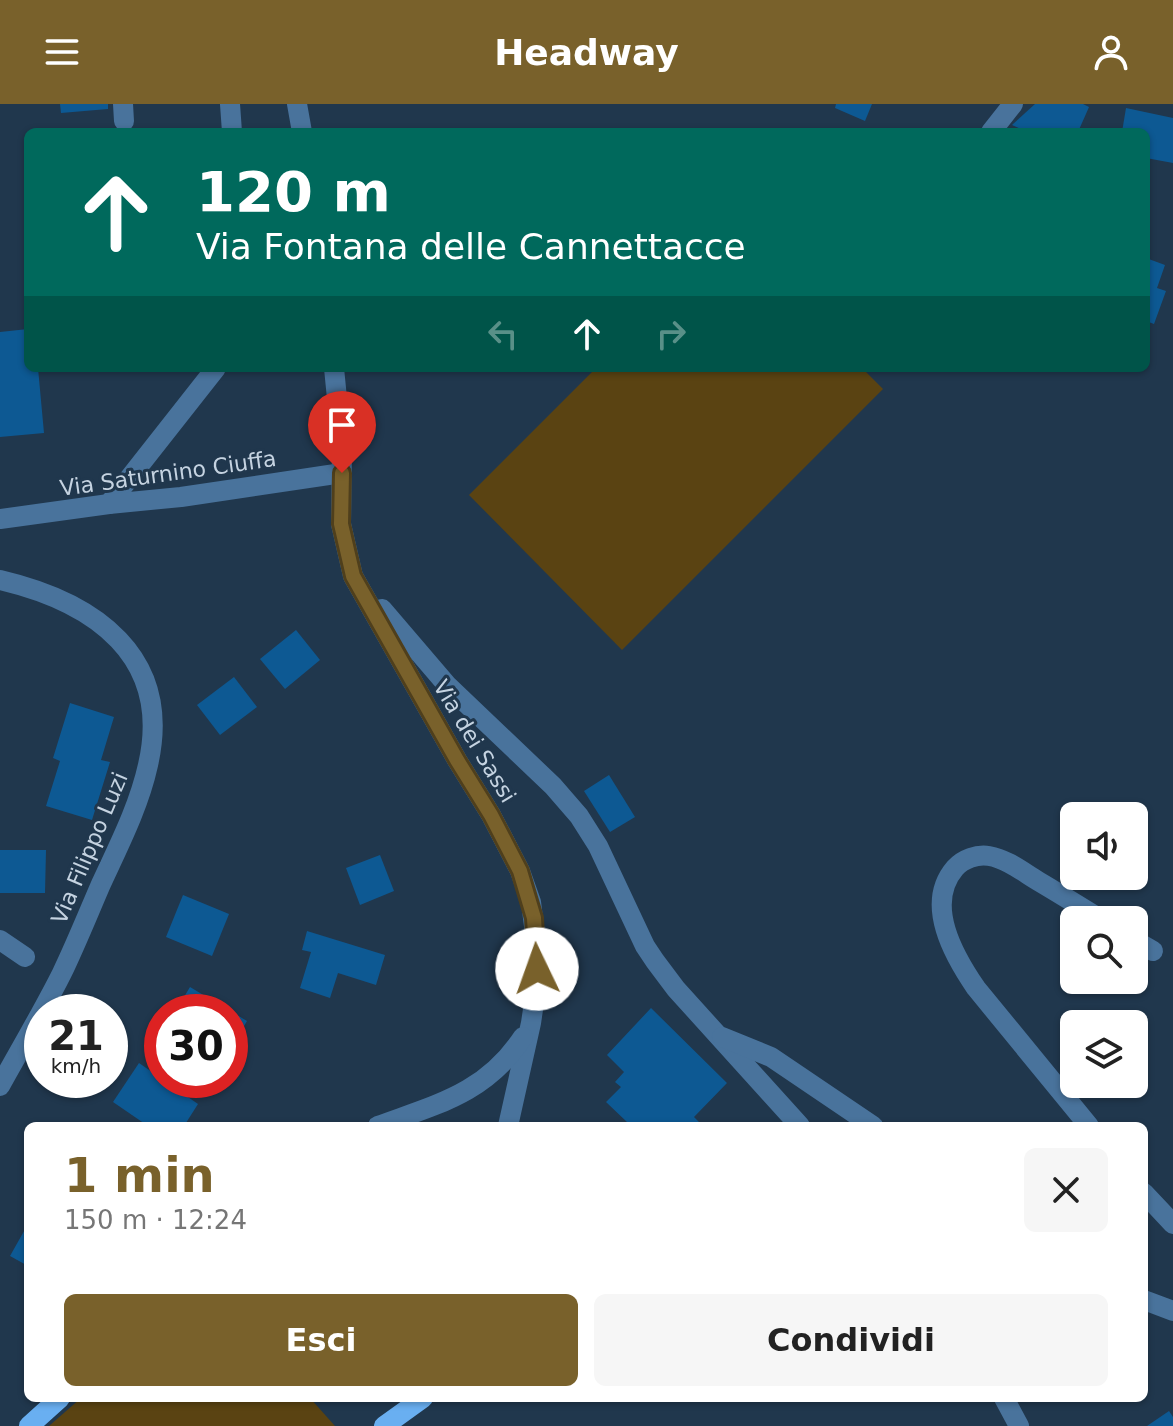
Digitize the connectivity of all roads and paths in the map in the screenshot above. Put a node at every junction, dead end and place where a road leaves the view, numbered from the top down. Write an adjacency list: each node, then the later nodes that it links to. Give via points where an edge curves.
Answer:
1 (230, 104): 4 (street)
2 (297, 104): 5 (street)
3 (1013, 104): 6 (street)
4 (232, 128)
5 (301, 128)
6 (994, 128)
7 (213, 372): 10 (street)
8 (334, 372): 9 (street)
9 (342, 473): 10 (street, Via Saturnino Ciuffa); 13 (street, via 341,524)
10 (109, 504): 11 (street, Via Saturnino Ciuffa)
11 (5, 520)
12 (0, 571): 14 (street, Via Filippo Luzi)
13 (353, 576): 20 (street, Via dei Sassi, via 520,871 537,950); 21 (street, via 447,685 579,816 645,946)
14 (9, 582): 22 (street, Via Filippo Luzi, via 91,616 129,653 148,689 152,745 131,817 68,959)
15 (1079, 906): 27 (street, via 992,856 958,865 943,901 944,924 963,969)
16 (0, 940): 19 (street)
17 (1148, 948): 18 (street)
18 (1153, 951)
19 (25, 957)
20 (531, 1023): 23 (street, via 510,1056 484,1080); 24 (street, Via dei Sassi)
21 (718, 1035): 25 (street); 26 (street, via 771,1057)
22 (0, 1086)
23 (388, 1122)
24 (509, 1122)
25 (796, 1122)
26 (867, 1122)
27 (1086, 1122)
28 (1148, 1197): 29 (street)
29 (1173, 1224)
30 (1148, 1302): 31 (street)
31 (1173, 1311)
32 (55, 1402): 35 (main road)
33 (417, 1402): 36 (main road)
34 (1006, 1402): 37 (street)
35 (29, 1426)
36 (384, 1426)
37 (1019, 1426)

